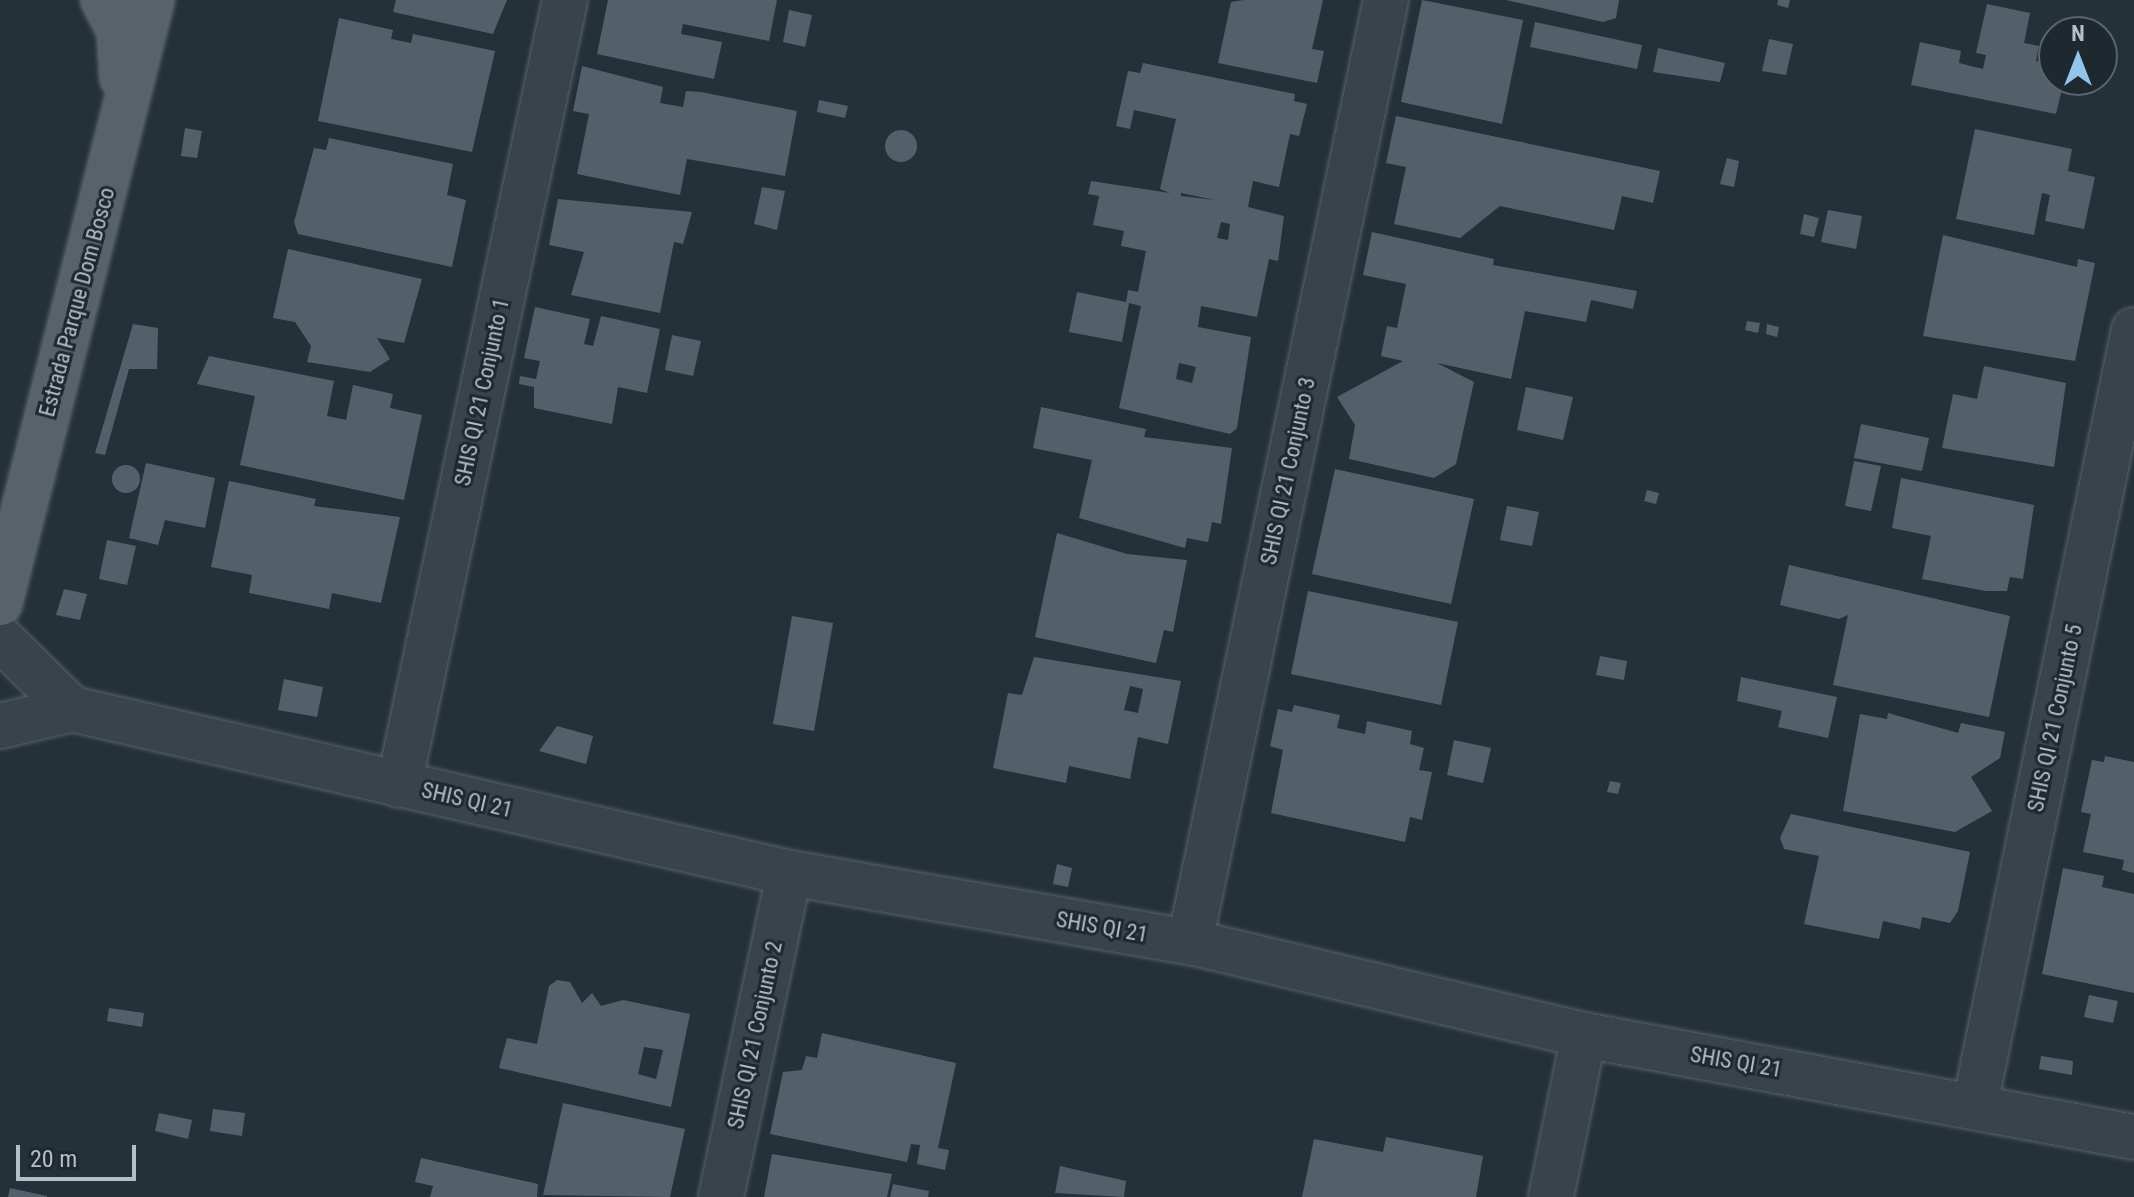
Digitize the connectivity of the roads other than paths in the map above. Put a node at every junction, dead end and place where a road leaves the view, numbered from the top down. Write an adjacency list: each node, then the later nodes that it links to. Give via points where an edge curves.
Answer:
1 (103, 0): 5 (main road, via 119,30 117,61)
2 (152, 0): 5 (main road, Estrada Parque Dom Bosco)
3 (565, 0): 11 (street, SHIS QI 21 Conjunto 1)
4 (1386, 0): 13 (street, SHIS QI 21 Conjunto 3)
5 (129, 99): 7 (main road, Estrada Parque Dom Bosco)
6 (2134, 330): 15 (street, SHIS QI 21 Conjunto 5)
7 (0, 603)
8 (0, 638): 9 (street)
9 (72, 709): 10 (street, SHIS QI 21); 11 (street, SHIS QI 21)
10 (0, 726)
11 (399, 785): 12 (street, SHIS QI 21)
12 (789, 873): 13 (street, SHIS QI 21); 17 (street, SHIS QI 21 Conjunto 2)
13 (1190, 942): 14 (street, SHIS QI 21)
14 (1584, 1035): 15 (street, SHIS QI 21); 18 (street)
15 (1975, 1105): 16 (street, SHIS QI 21)
16 (2134, 1137)
17 (721, 1197)
18 (1551, 1197)

